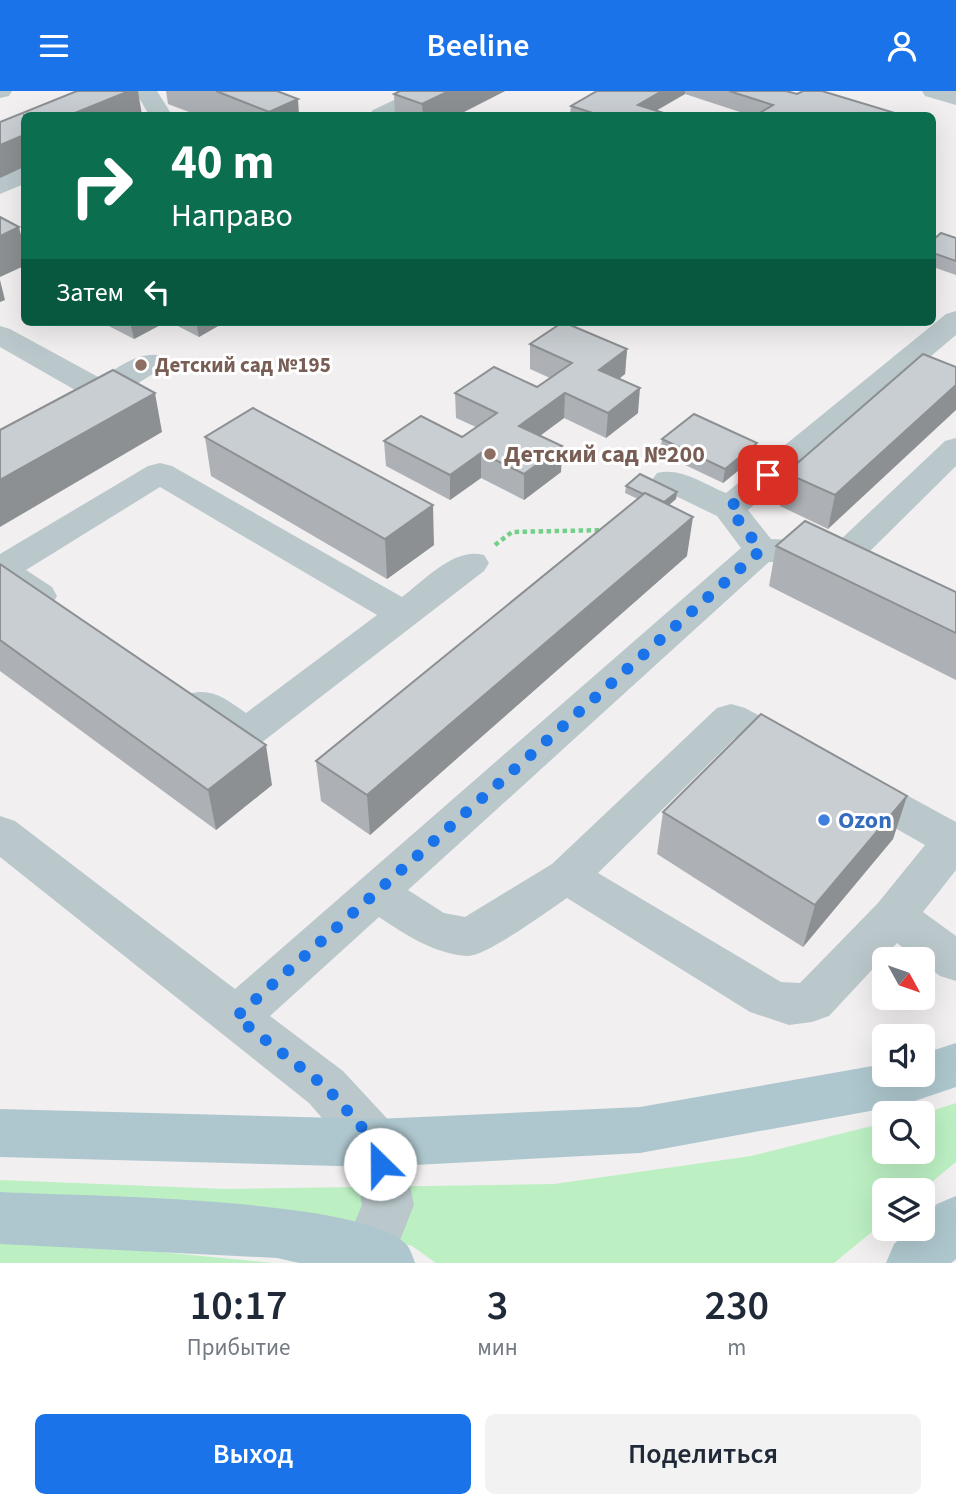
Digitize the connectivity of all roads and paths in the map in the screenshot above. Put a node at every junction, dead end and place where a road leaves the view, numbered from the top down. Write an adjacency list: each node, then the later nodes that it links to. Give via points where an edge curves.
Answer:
1 (146, 91): 3 (street)
2 (431, 91): 4 (street)
3 (158, 112)
4 (387, 112)
5 (21, 176): 6 (street)
6 (0, 186)
7 (956, 321): 10 (street)
8 (0, 335): 9 (street, via 100,391)
9 (151, 362)
10 (904, 362): 11 (street); 14 (street)
11 (935, 376)
12 (956, 448): 17 (street)
13 (669, 480): 14 (street)
14 (729, 508): 16 (street)
15 (607, 530): 18 (path, via 512,532)
16 (761, 550): 17 (street); 25 (street)
17 (847, 554): 19 (street)
18 (471, 563): 20 (street)
19 (883, 572)
20 (403, 614): 21 (street, via 160,473 0,570); 22 (street, via 247,733)
21 (67, 615)
22 (180, 689)
23 (0, 833): 28 (street)
24 (567, 876): 25 (street, via 470,937 433,929); 26 (street, via 767,998 789,1005 812,1002); 26 (street, via 731,718 954,841)
25 (376, 892): 28 (street)
26 (894, 916): 27 (street)
27 (956, 962)
28 (236, 1017): 31 (street, via 326,1087)
29 (956, 1065): 31 (main road, via 903,1083 640,1130)
30 (0, 1133): 31 (main road)
31 (376, 1143): 34 (street, via 388,1205)
32 (0, 1218): 34 (main road, via 277,1232)
33 (956, 1222): 35 (main road)
34 (379, 1258)
35 (913, 1263)

